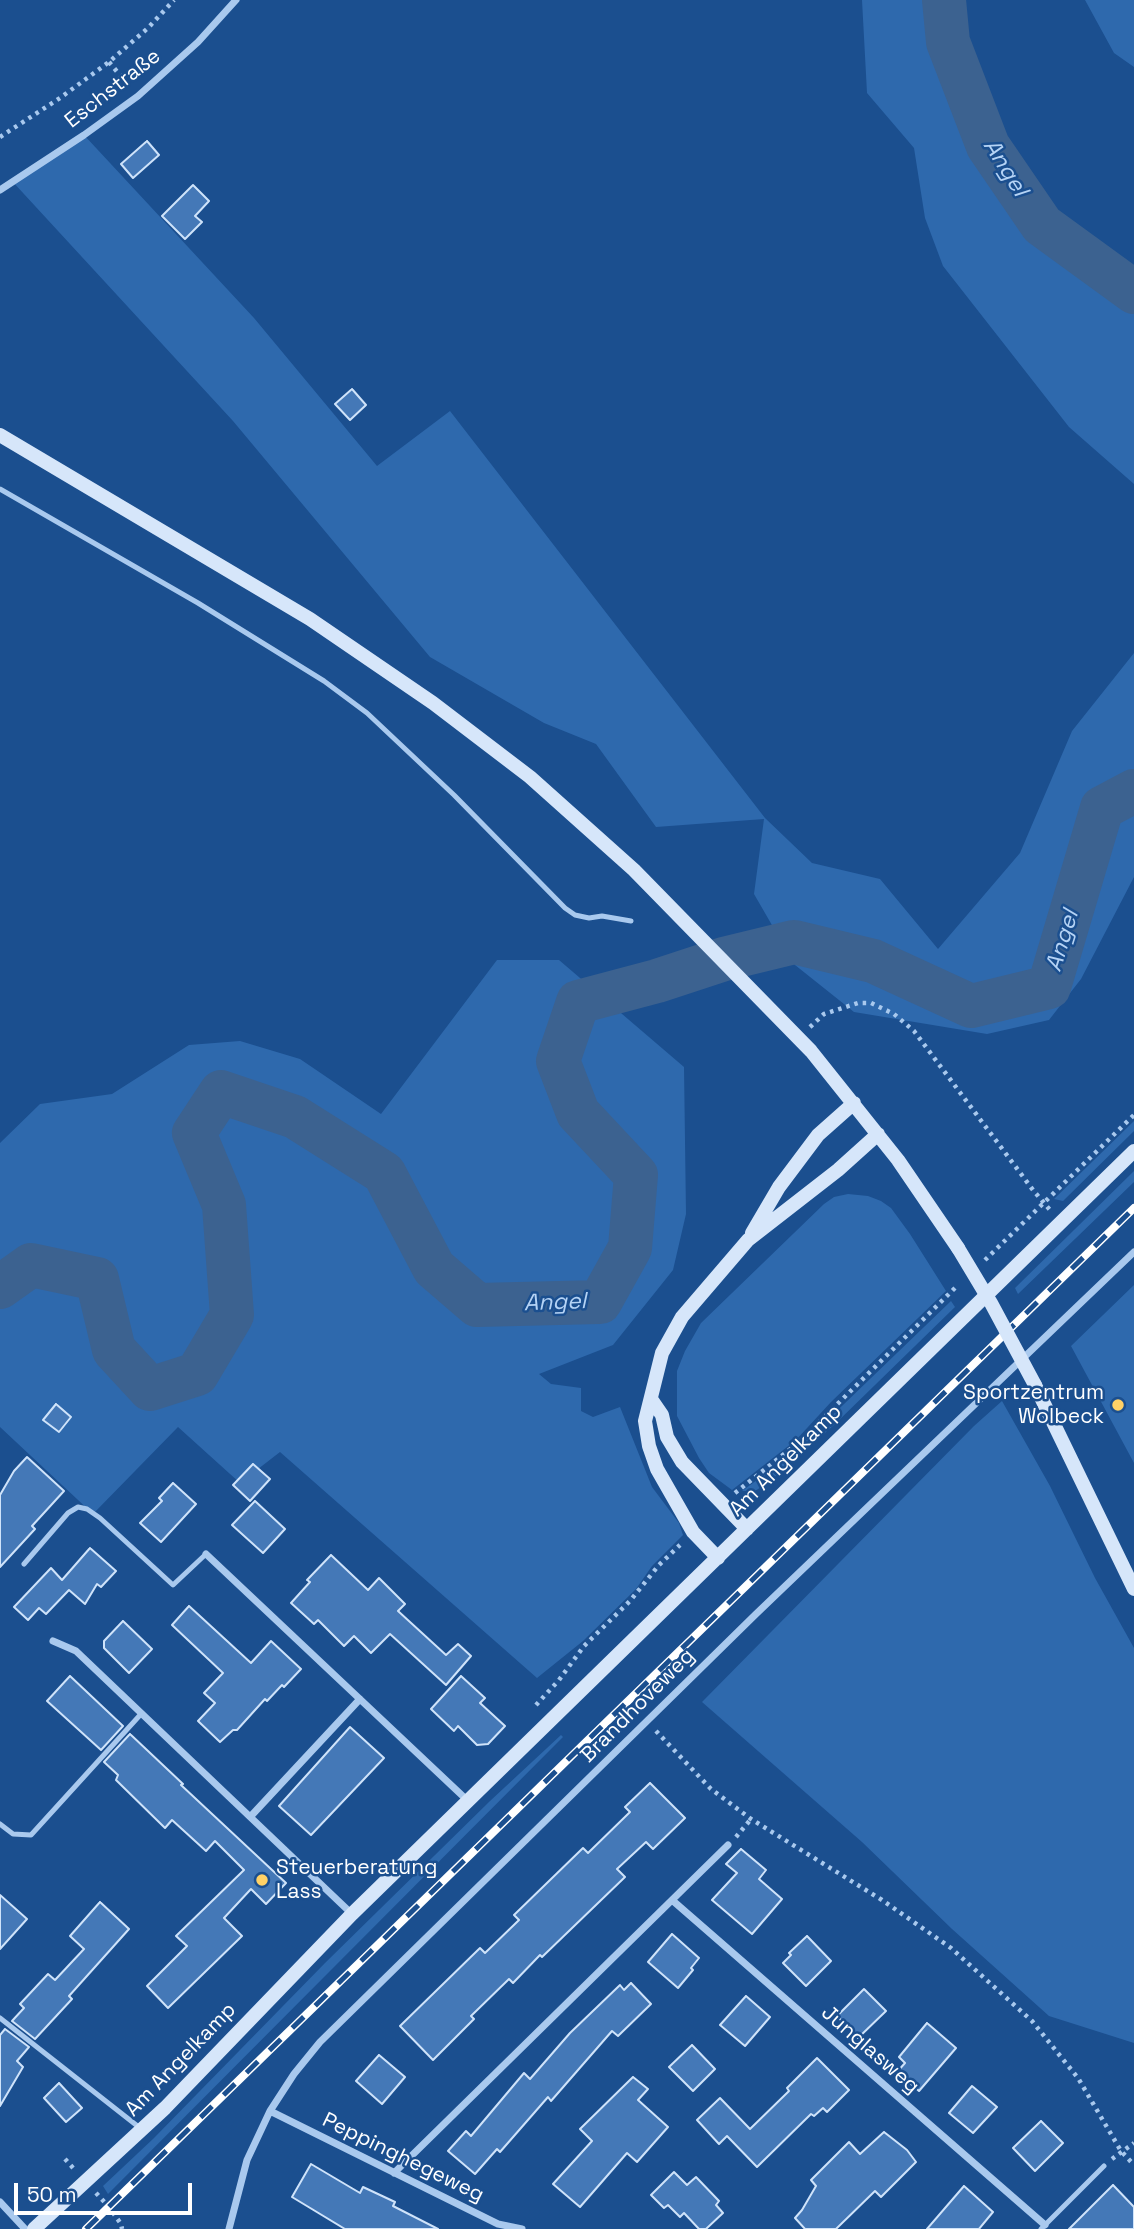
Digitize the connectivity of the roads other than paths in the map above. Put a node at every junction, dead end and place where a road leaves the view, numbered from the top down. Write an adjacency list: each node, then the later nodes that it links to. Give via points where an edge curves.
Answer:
1 (236, 0): 2 (street, Eschstraße, via 138,96)
2 (0, 190)
3 (0, 435): 6 (main road, via 310,620 530,777 634,870 811,1051)
4 (0, 489): 5 (lane, via 324,681 367,713 575,915)
5 (631, 921)
6 (854, 1103): 7 (main road); 9 (main road, via 818,1135 779,1187)
7 (878, 1134): 9 (main road); 16 (main road, bridge, via 919,1188 991,1303)
8 (1134, 1151): 12 (main road, Am Angelkamp)
9 (748, 1240): 11 (main road, via 675,1328 658,1366)
10 (1134, 1252): 27 (street, Brandhoveweg, via 320,2042)
11 (651, 1399): 12 (main road, via 682,1462); 14 (main road, via 645,1421 657,1469 693,1532)
12 (747, 1529): 14 (main road, Am Angelkamp)
13 (206, 1554): 15 (lane, via 173,1585 100,1518 78,1507); 18 (street)
14 (718, 1558): 20 (main road, Am Angelkamp)
15 (24, 1564)
16 (1134, 1588)
17 (53, 1641): 19 (street, via 76,1651)
18 (360, 1699): 20 (street); 21 (street)
19 (141, 1714): 21 (street); 22 (lane, via 31,1835 13,1833)
20 (468, 1801): 25 (main road, Am Angelkamp)
21 (251, 1816): 25 (street)
22 (0, 1824)
23 (729, 1845): 24 (street)
24 (672, 1900): 30 (street); 32 (street, Junglasweg)
25 (352, 1914): 28 (main road, Am Angelkamp)
26 (0, 2018): 28 (lane)
27 (270, 2111): 30 (street, Peppinghegeweg); 35 (street, Brandhoveweg, via 247,2160)
28 (142, 2130): 34 (main road, Am Angelkamp)
29 (1104, 2166): 32 (lane)
30 (394, 2173): 36 (street, Peppinghegeweg, via 498,2224)
31 (0, 2202): 33 (street)
32 (1043, 2227)
33 (25, 2229)
34 (34, 2229)
35 (229, 2229)
36 (522, 2229)

